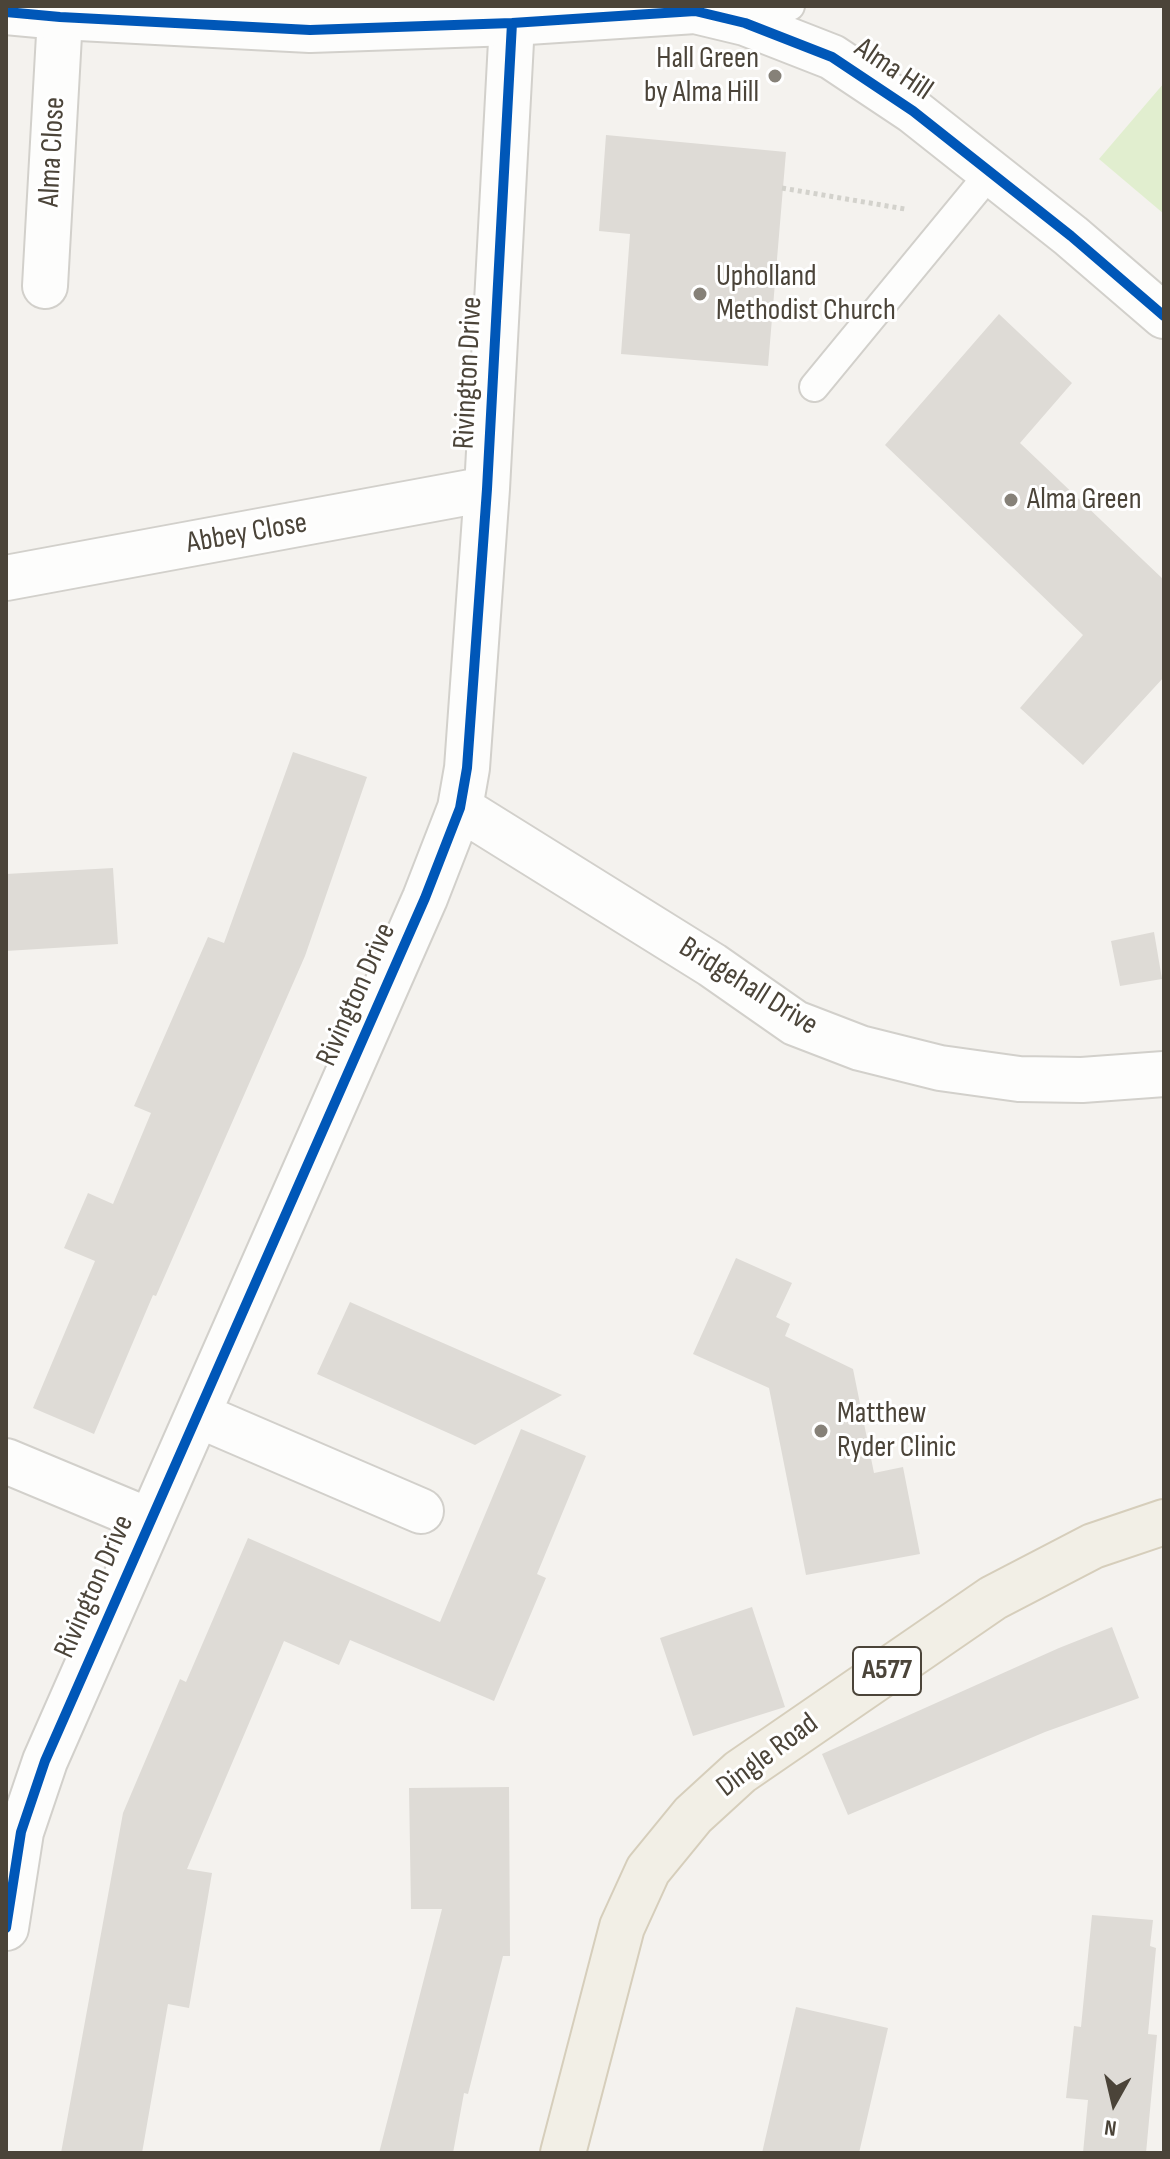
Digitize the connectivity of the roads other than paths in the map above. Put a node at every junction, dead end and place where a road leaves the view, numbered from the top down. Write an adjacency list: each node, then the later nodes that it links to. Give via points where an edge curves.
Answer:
1 (790, 6): 6 (lane)
2 (6, 12): 3 (street, Alma Hill)
3 (60, 17): 4 (street, Alma Hill); 8 (street, Alma Close)
4 (308, 18): 5 (street, Alma Hill)
5 (512, 23): 6 (street, Alma Hill, via 695,11); 11 (street, Rivington Drive)
6 (745, 23): 7 (street, Alma Hill, via 832,57)
7 (991, 172): 9 (street, Alma Hill); 10 (lane)
8 (45, 286)
9 (1164, 316)
10 (814, 387)
11 (487, 489): 12 (street, Abbey Close); 13 (street, Rivington Drive)
12 (6, 578)
13 (460, 808): 14 (street, Bridgehall Drive, via 795,1023 860,1048 940,1068 1019,1079); 15 (street, Rivington Drive)
14 (1164, 1074)
15 (198, 1415): 17 (street); 18 (street, Rivington Drive)
16 (6, 1461): 18 (street)
17 (422, 1509)
18 (150, 1521): 20 (street, Rivington Drive, via 45,1761 21,1832)
19 (1164, 1522): 21 (main road, Dingle Road / A577, via 1093,1546 993,1598 740,1772 693,1815 648,1870 622,1927)
20 (6, 1928)
21 (563, 2153)

